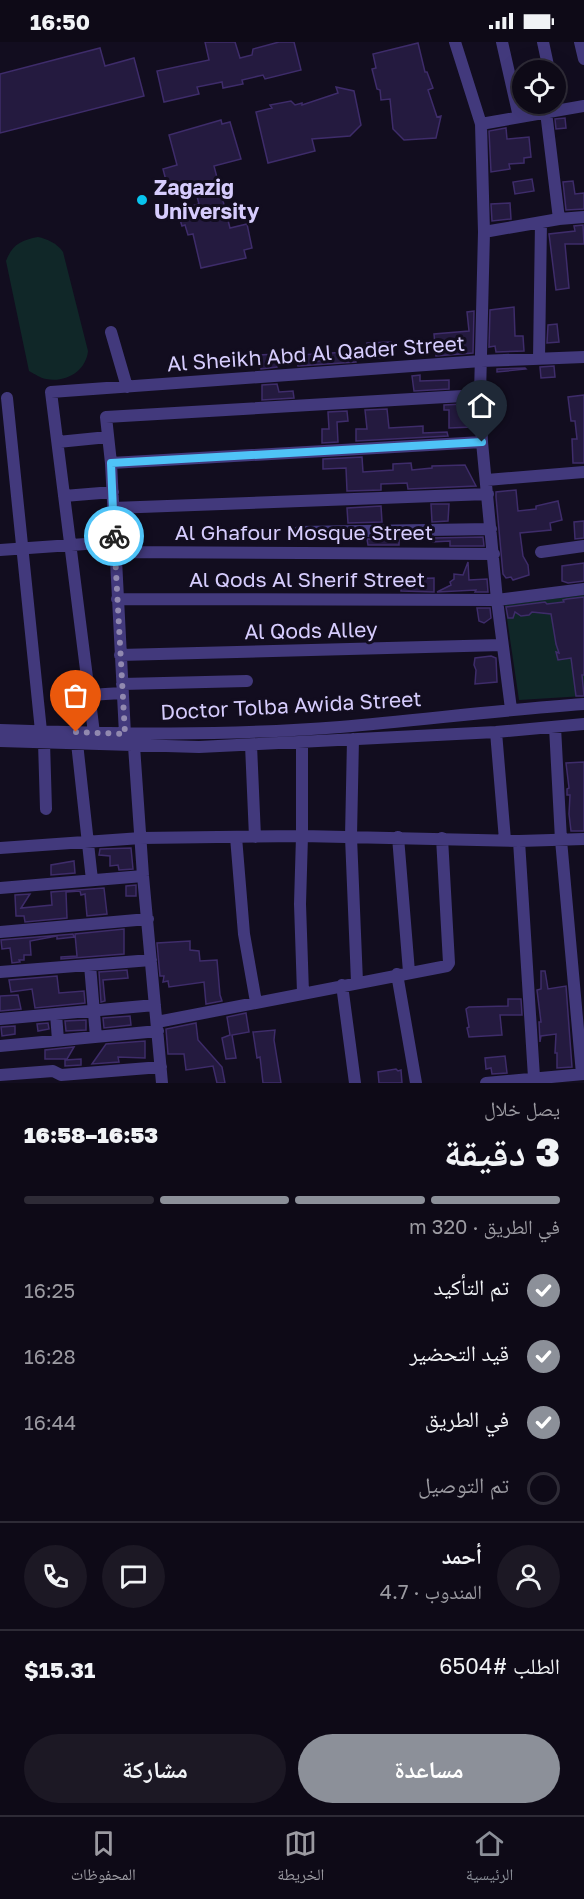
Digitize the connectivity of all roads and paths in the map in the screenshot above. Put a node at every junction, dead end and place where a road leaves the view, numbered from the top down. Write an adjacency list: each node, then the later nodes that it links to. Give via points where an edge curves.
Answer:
1 (455, 42): 12 (street)
2 (502, 42): 11 (street)
3 (543, 42): 6 (street)
4 (580, 42): 5 (street)
5 (584, 59)
6 (547, 60)
7 (584, 106): 8 (street)
8 (566, 107)
9 (530, 114): 11 (street)
10 (553, 114): 14 (street)
11 (519, 117): 12 (street)
12 (481, 124): 16 (street)
13 (584, 217): 14 (street)
14 (559, 219): 15 (street)
15 (541, 222): 16 (street); 19 (street)
16 (484, 232): 20 (street)
17 (111, 332): 21 (street)
18 (584, 357): 19 (street, Al Sheikh Abd Al Qader Street)
19 (539, 359): 20 (street, Al Sheikh Abd Al Qader Street)
20 (481, 361): 21 (street, Al Sheikh Abd Al Qader Street); 22 (street)
21 (127, 387): 25 (street, Al Sheikh Abd Al Qader Street, via 51,392)
22 (480, 395): 24 (street, via 106,417); 26 (street)
23 (7, 398): 39 (street)
24 (108, 437): 25 (street); 27 (street)
25 (58, 442): 32 (street)
26 (482, 442): 27 (street); 29 (street)
27 (111, 463): 30 (street)
28 (584, 472): 29 (street)
29 (487, 480): 31 (street)
30 (113, 492): 32 (street); 33 (street)
31 (488, 494): 33 (street); 34 (street)
32 (64, 496): 36 (street)
33 (113, 508): 38 (street)
34 (491, 529): 35 (street); 42 (street)
35 (298, 531)
36 (70, 545): 38 (street, Al Ghafour Mosque Street); 39 (street, Al Ghafour Mosque Street); 50 (street)
37 (584, 546): 41 (street)
38 (115, 547): 42 (street, Al Ghafour Mosque Street); 44 (street)
39 (22, 548): 40 (street, Al Ghafour Mosque Street); 59 (street)
40 (0, 550)
41 (542, 552)
42 (494, 554): 45 (street)
43 (584, 589): 45 (street, Al Qods Al Sherif Street)
44 (117, 599): 45 (street, Al Qods Al Sherif Street); 47 (street)
45 (497, 600): 46 (street)
46 (502, 645): 47 (street, Al Qods Alley); 52 (street)
47 (120, 656): 49 (street)
48 (247, 681): 49 (street)
49 (122, 689): 50 (street); 58 (street)
50 (89, 694): 57 (street)
51 (584, 704): 52 (street, Doctor Tolba Awida Street)
52 (511, 709): 58 (street, Doctor Tolba Awida Street, via 328,728)
53 (584, 724): 54 (street, Doctor Tolba Awida Street)
54 (555, 727): 56 (street, Doctor Tolba Awida Street); 76 (street)
55 (0, 730): 59 (street, Doctor Tolba Awida Street)
56 (496, 732): 60 (street, Doctor Tolba Awida Street); 75 (street)
57 (94, 733): 58 (street, Doctor Tolba Awida Street); 59 (street, Doctor Tolba Awida Street)
58 (125, 734)
59 (43, 737): 61 (street, Doctor Tolba Awida Street); 63 (street, Doctor Tolba Awida Street); 66 (street)
60 (354, 739): 62 (street, Doctor Tolba Awida Street); 70 (street)
61 (0, 741)
62 (302, 742): 64 (street, Doctor Tolba Awida Street); 67 (street)
63 (77, 743): 65 (street, Doctor Tolba Awida Street); 78 (street)
64 (251, 745): 65 (street, Doctor Tolba Awida Street); 69 (street)
65 (134, 747): 72 (street)
66 (46, 809)
67 (302, 836): 69 (street); 70 (street); 91 (street)
68 (236, 837): 69 (street); 72 (street); 92 (street, via 244,934)
69 (255, 837)
70 (351, 837): 71 (street); 89 (street)
71 (398, 837): 73 (street); 88 (street)
72 (141, 838): 78 (street); 80 (street)
73 (442, 838): 75 (street); 88 (street, via 449,963)
74 (584, 839): 76 (street)
75 (505, 840): 77 (street)
76 (561, 840): 77 (street); 102 (street)
77 (519, 841): 104 (street)
78 (88, 842): 79 (street); 81 (street)
79 (0, 848)
80 (143, 876): 81 (street); 83 (street)
81 (92, 880): 82 (street)
82 (0, 888)
83 (148, 919): 84 (street); 85 (street)
84 (0, 932)
85 (151, 960): 86 (street); 93 (street)
86 (90, 964): 87 (street); 94 (street)
87 (0, 972)
88 (403, 973): 89 (street); 107 (street)
89 (357, 982): 90 (street)
90 (342, 985): 91 (street); 106 (street)
91 (303, 993): 92 (street)
92 (256, 1002): 97 (street)
93 (155, 1005): 94 (street); 97 (street)
94 (94, 1010): 95 (street); 98 (street)
95 (56, 1014): 96 (street); 99 (street)
96 (0, 1019)
97 (157, 1027): 98 (street); 101 (street)
98 (96, 1037): 99 (street)
99 (58, 1040): 100 (street)
100 (0, 1046)
101 (161, 1067): 103 (street, via 61,1075 53,1071); 105 (street)
102 (583, 1074): 104 (street)
103 (0, 1075)
104 (534, 1077): 108 (street)
105 (162, 1083)
106 (355, 1083)
107 (416, 1083)
108 (486, 1083)

